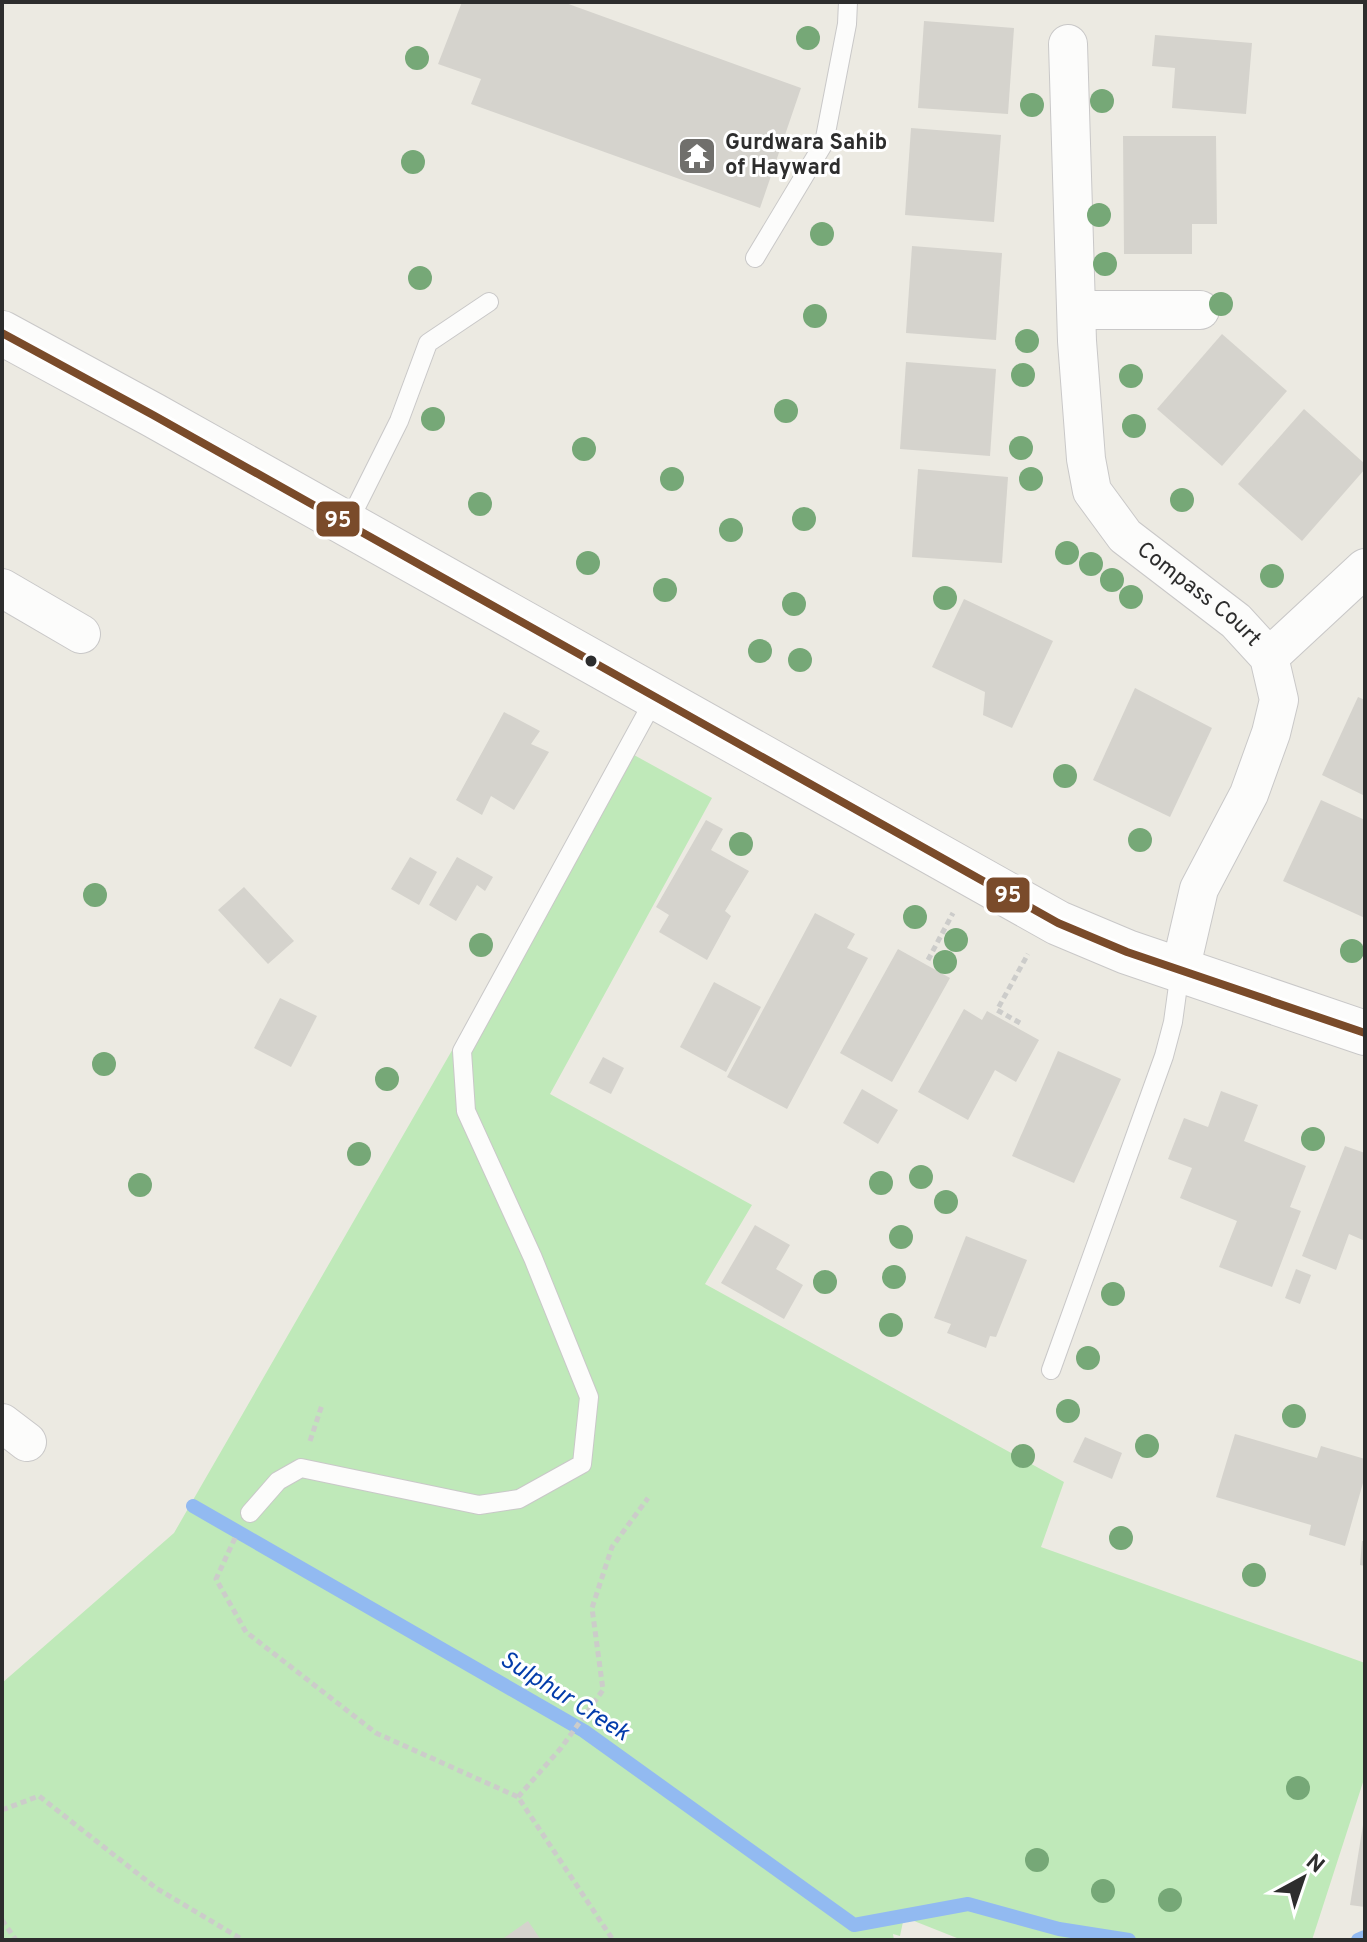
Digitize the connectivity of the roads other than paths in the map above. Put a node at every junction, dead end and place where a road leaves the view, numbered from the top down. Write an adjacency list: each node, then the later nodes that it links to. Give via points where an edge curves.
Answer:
1 (848, 2): 3 (lane, via 824,143)
2 (1068, 44): 5 (street, Compass Court)
3 (755, 258)
4 (489, 302): 8 (lane, via 428,343 399,421)
5 (1077, 310): 6 (street); 12 (street, Compass Court, via 1092,491 1125,536 1236,621)
6 (1200, 310)
7 (4, 340): 8 (main road)
8 (347, 525): 13 (main road)
9 (1365, 568): 12 (street)
10 (2, 588): 11 (street)
11 (81, 634)
12 (1269, 657): 14 (street, Compass Court, via 1279,700 1271,733 1249,794 1199,889)
13 (655, 698): 14 (main road, via 1058,923); 17 (lane, via 462,1051 466,1111 589,1397 582,1464 519,1499 479,1505 301,1468 278,1481)
14 (1180, 971): 15 (main road); 16 (lane, via 1164,1056)
15 (1365, 1033)
16 (1051, 1370)
17 (250, 1513)

